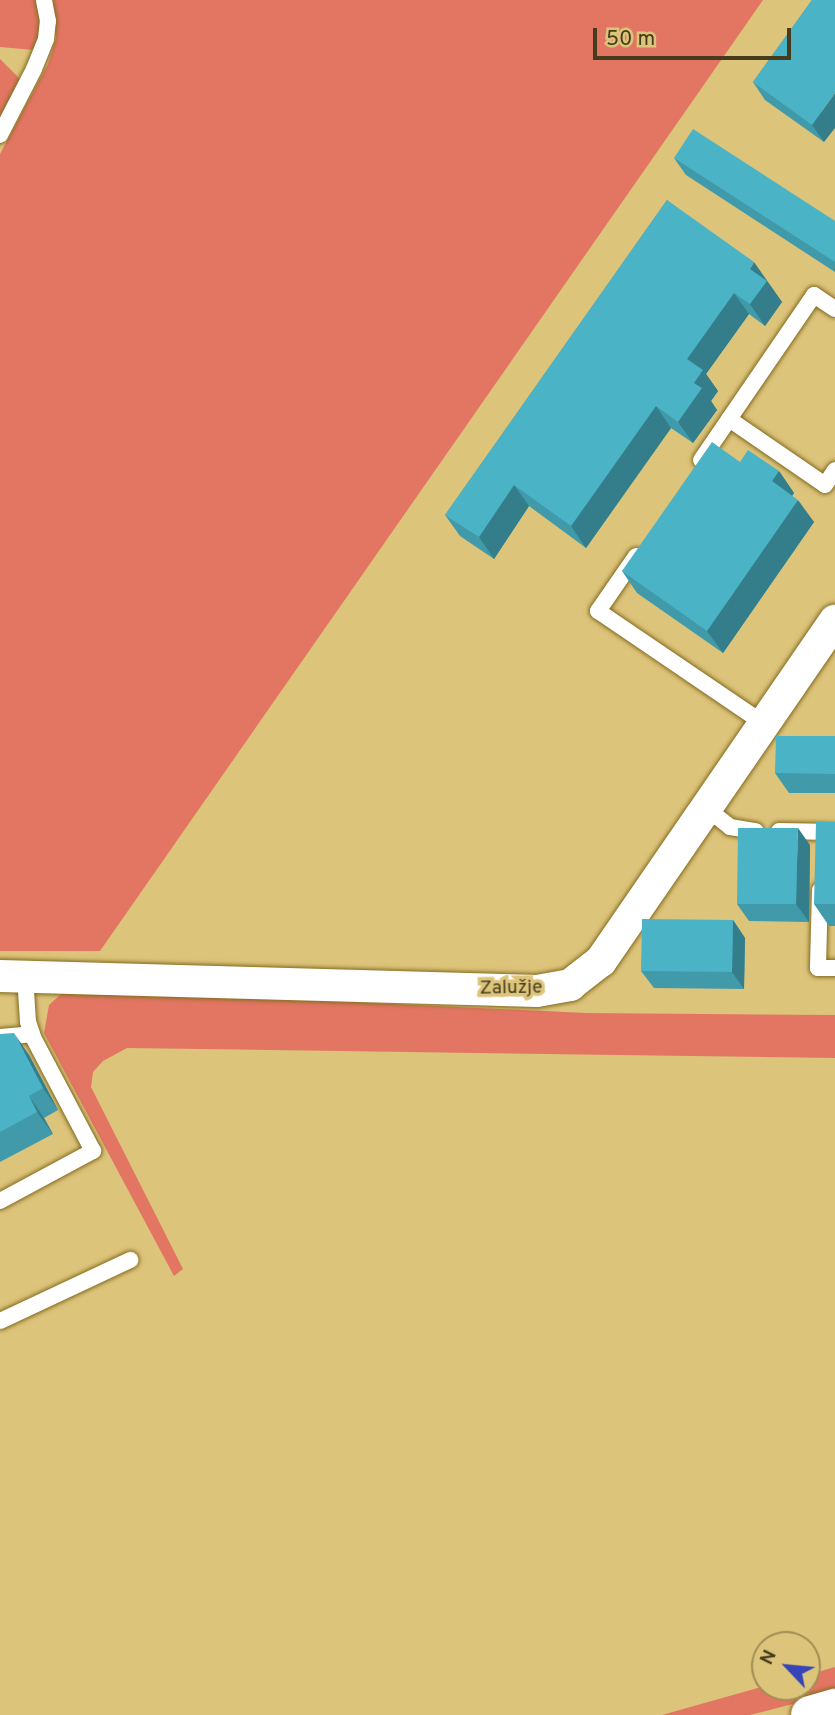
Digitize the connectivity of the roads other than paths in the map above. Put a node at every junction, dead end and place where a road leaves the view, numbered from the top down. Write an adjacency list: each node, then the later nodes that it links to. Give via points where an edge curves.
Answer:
1 (44, 0): 2 (lane, via 46,39)
2 (0, 135)
3 (835, 309): 4 (lane, via 814,295)
4 (729, 419): 5 (lane, via 825,485); 6 (lane)
5 (835, 470)
6 (690, 476)
7 (644, 544): 9 (lane, via 598,611)
8 (835, 621): 9 (street, Zalužje)
9 (764, 724): 10 (street, Zalužje)
10 (706, 808): 11 (lane, via 730,827); 14 (street, Zalužje, via 601,961 570,985 537,991)
11 (825, 836)
12 (820, 873): 13 (lane, via 818,968)
13 (835, 968)
14 (13, 975): 15 (lane)
15 (32, 1034): 16 (lane); 17 (lane, via 93,1151)
16 (0, 1037)
17 (0, 1201)
18 (131, 1260): 19 (lane)
19 (0, 1321)
20 (835, 1708): 21 (main road)
21 (810, 1715)

